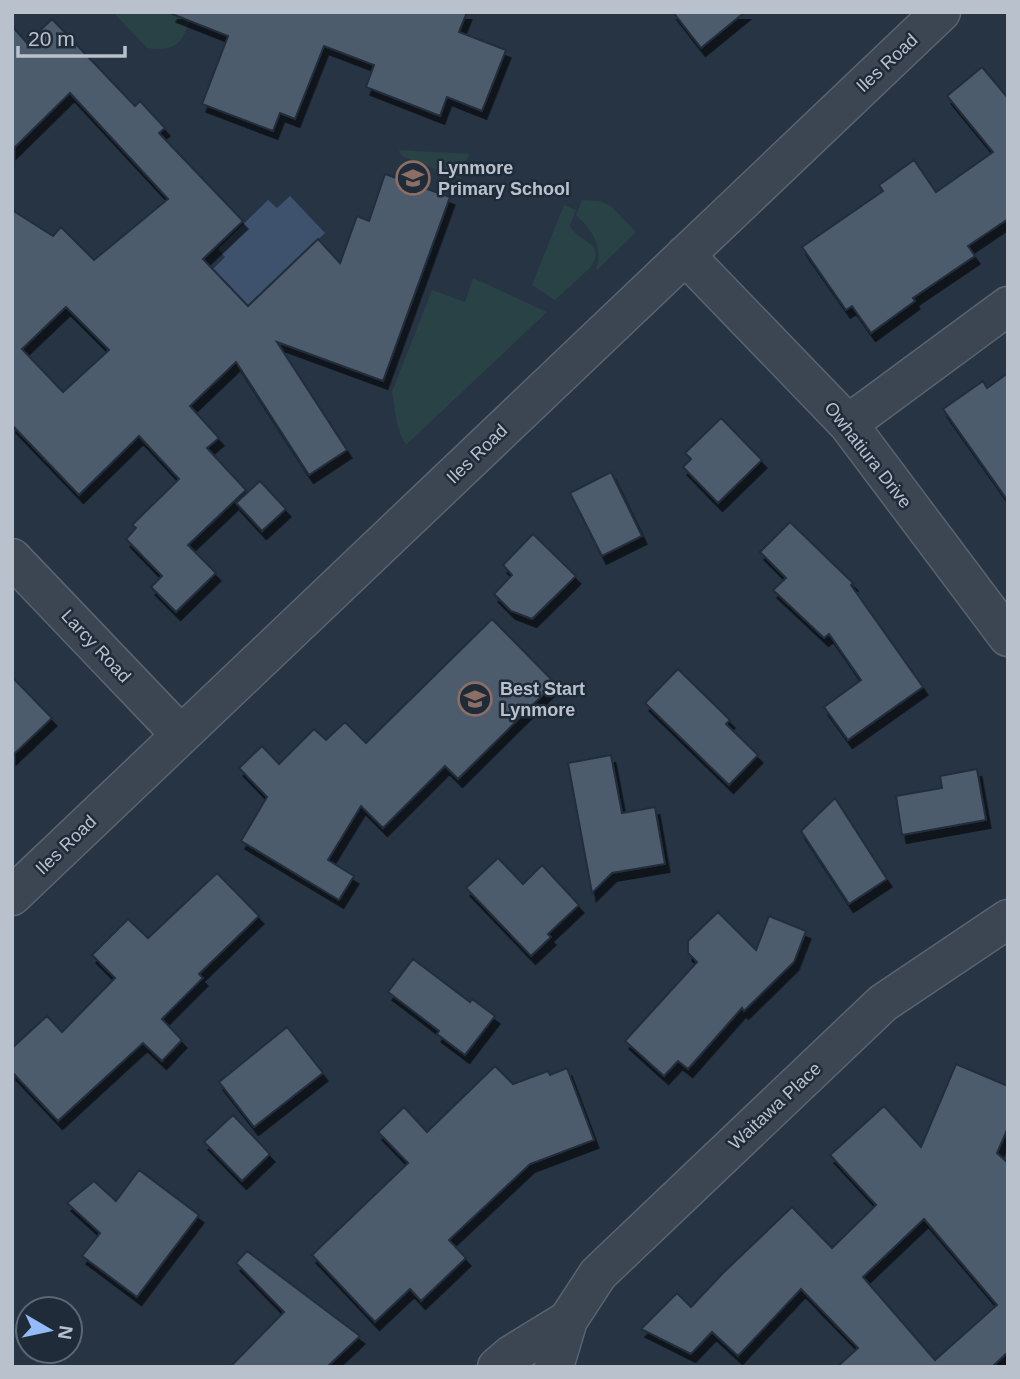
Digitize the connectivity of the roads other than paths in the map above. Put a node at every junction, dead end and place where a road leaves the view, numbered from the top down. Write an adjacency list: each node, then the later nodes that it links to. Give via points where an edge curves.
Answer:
1 (941, 12): 2 (street, Iles Road)
2 (685, 256): 4 (street, Owhatiura Drive); 7 (street, Iles Road)
3 (1008, 306): 4 (street)
4 (848, 424): 6 (street, Owhatiura Drive)
5 (12, 558): 7 (street, Larcy Road)
6 (1008, 637)
7 (181, 735): 8 (street, Iles Road)
8 (12, 896)
9 (1008, 919): 10 (street, Waitawa Place, via 883,1003 597,1274)
10 (568, 1320): 11 (street, Waitawa Place); 12 (street, Waitawa Place)
11 (497, 1367)
12 (554, 1367)

